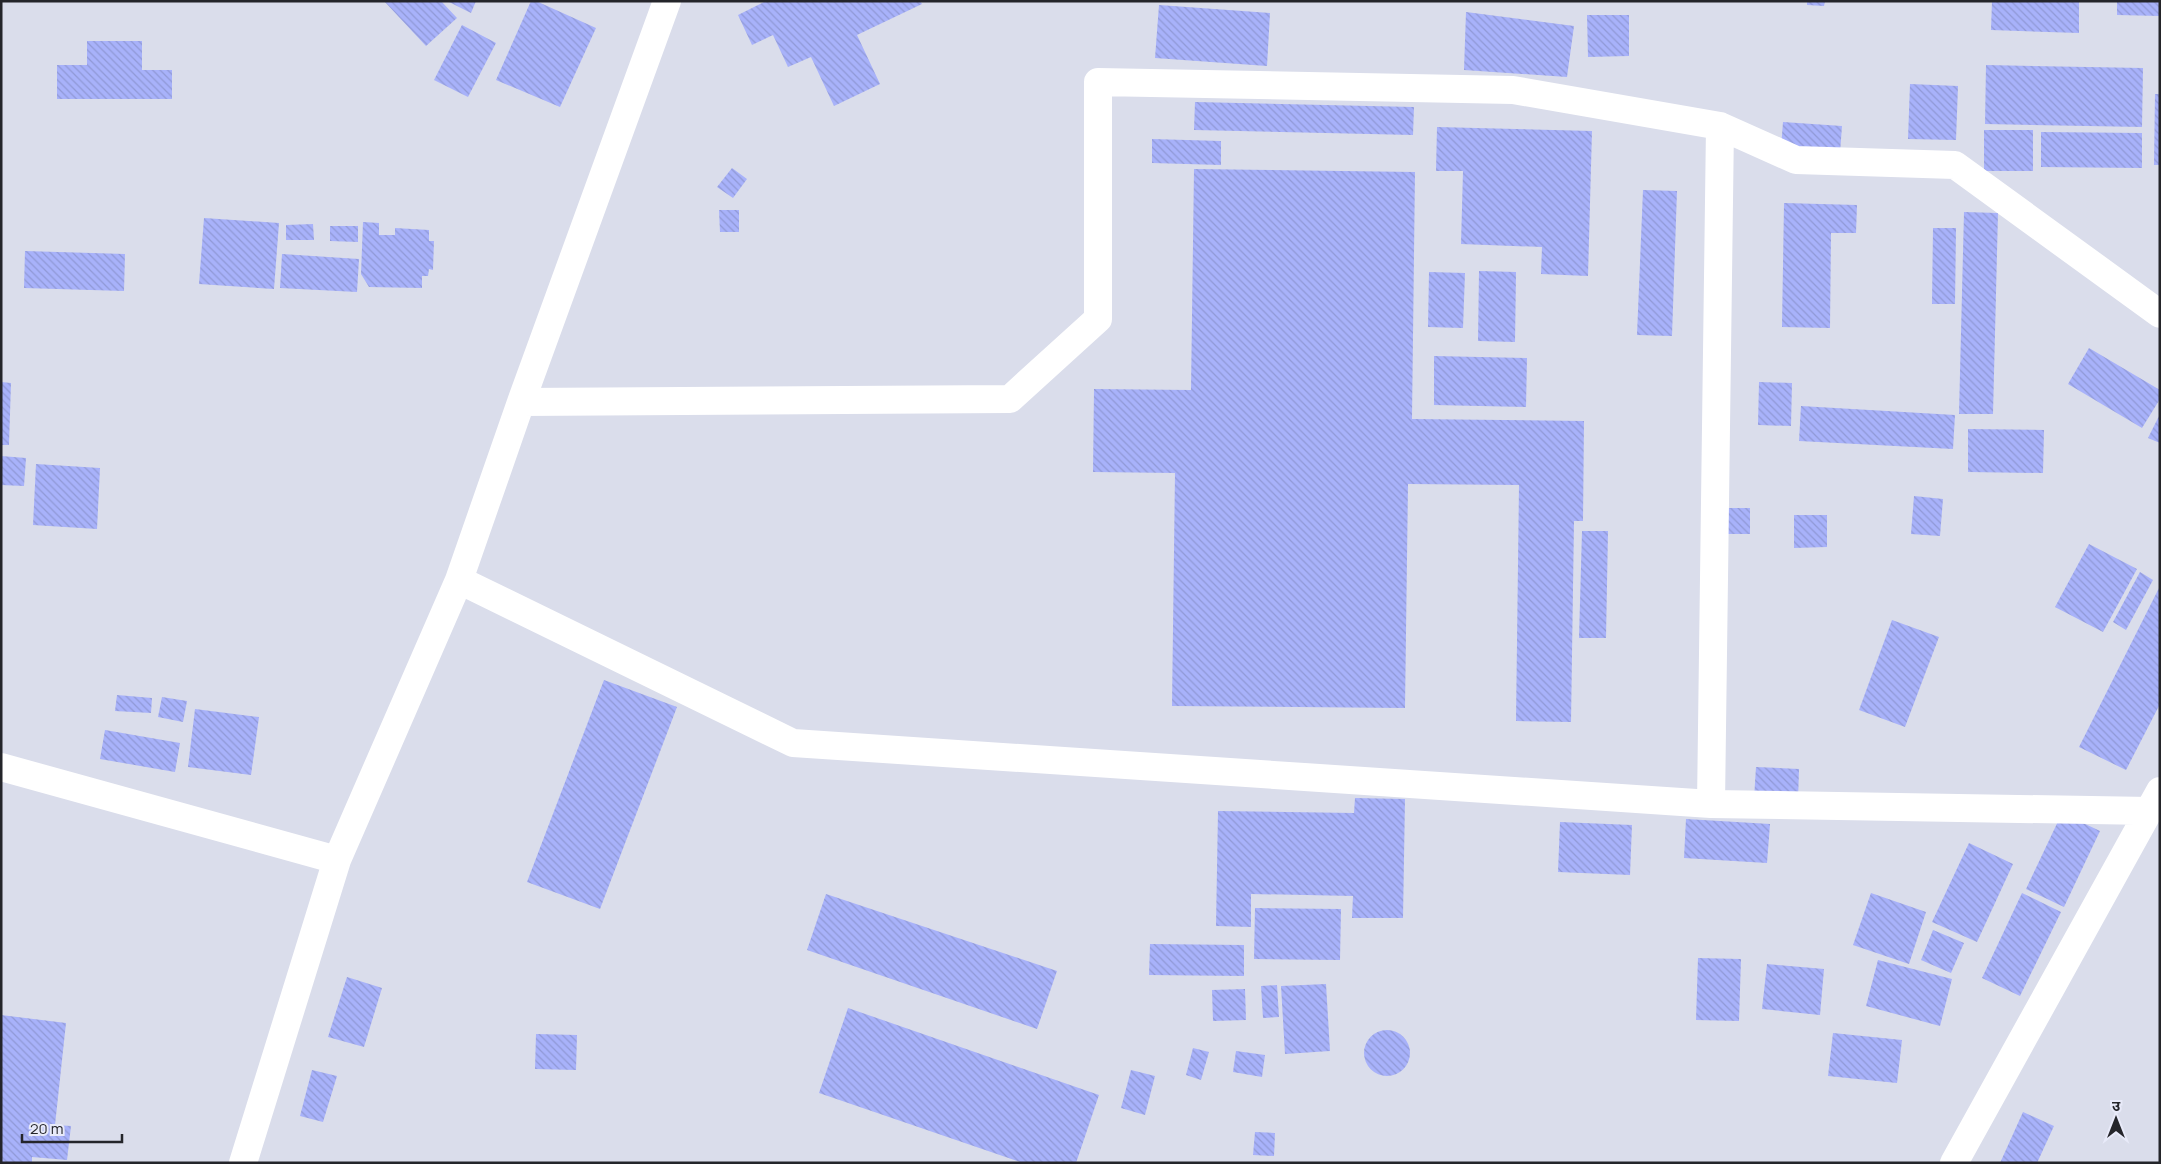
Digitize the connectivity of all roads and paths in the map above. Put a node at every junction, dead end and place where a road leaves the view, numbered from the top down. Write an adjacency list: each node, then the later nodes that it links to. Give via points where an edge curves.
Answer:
1 (666, 1): 4 (street)
2 (1720, 126): 3 (street, via 1796,160 1955,165); 4 (street, via 1513,90 1098,82 1098,319 1010,399); 8 (street)
3 (2160, 314)
4 (522, 402): 5 (street)
5 (460, 580): 8 (street, via 793,743); 9 (street)
6 (1, 767): 9 (street)
7 (2155, 801): 8 (street); 11 (street)
8 (1710, 804)
9 (336, 860): 10 (street)
10 (243, 1163)
11 (1954, 1163)

